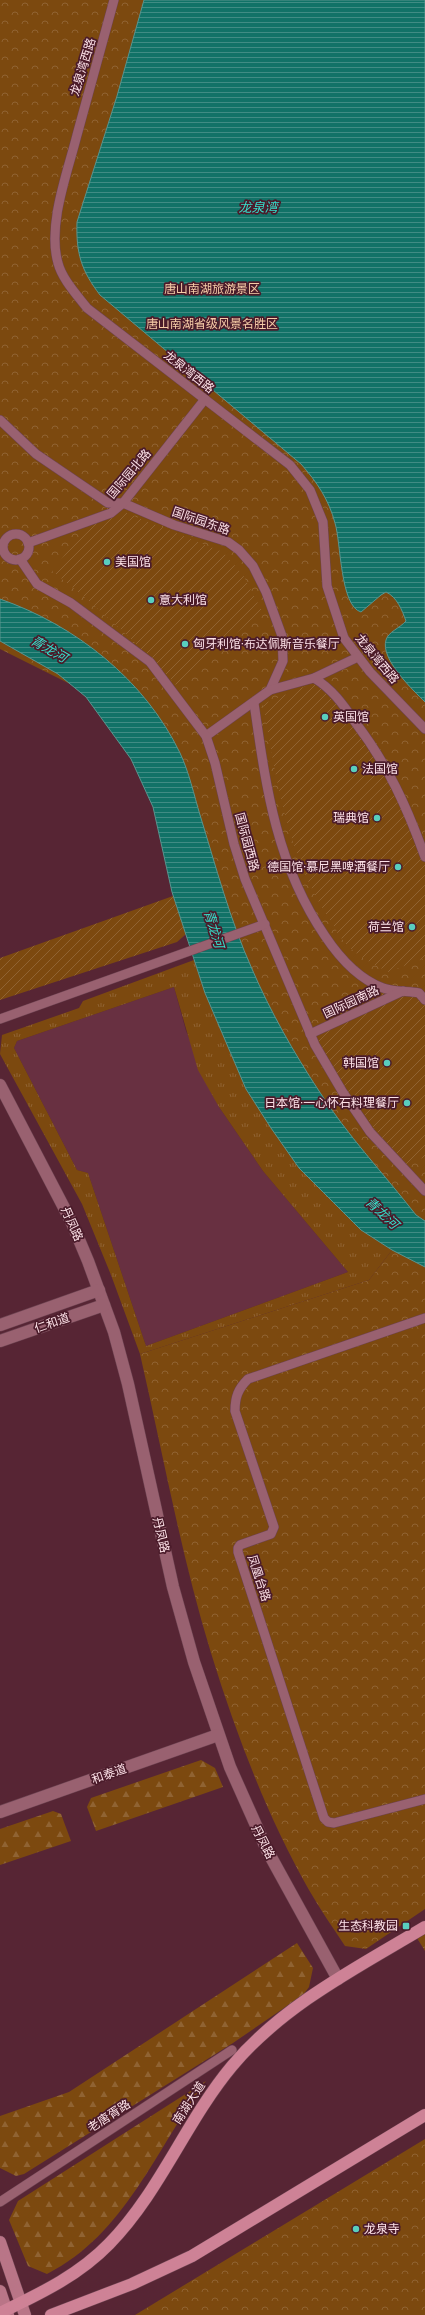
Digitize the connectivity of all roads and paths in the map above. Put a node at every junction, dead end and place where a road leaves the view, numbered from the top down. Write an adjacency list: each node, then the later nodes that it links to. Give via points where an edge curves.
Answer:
1 (114, 0): 2 (street, 龙泉湾西路, via 60,201 55,234 58,263 71,288 88,308)
2 (205, 399): 4 (street, 国际园北路); 8 (street, 龙泉湾西路, via 290,465 310,490 323,522 327,586 332,604 342,626 344,638)
3 (0, 420): 4 (street, 国际园东路, via 21,442 66,475 108,503)
4 (123, 503): 5 (street, 国际园北路, via 111,513); 10 (street, 国际园东路, via 174,525 228,542 248,559 266,592 282,636 283,660)
5 (28, 542): 6 (street, via 20,534 12,534 5,539); 7 (street, via 28,551)
6 (2, 552): 7 (street, via 12,559)
7 (20, 559): 13 (street, 国际园西路, via 37,584 71,603 150,662)
8 (358, 657): 9 (street); 12 (street, 龙泉湾西路)
9 (314, 678): 10 (street); 14 (street, via 328,687 344,706 392,776)
10 (270, 690): 11 (street, 国际园东路)
11 (254, 704): 13 (street, 国际园东路); 16 (street, via 266,788 279,841 299,893 311,916 347,964 383,988)
12 (425, 729)
13 (206, 736): 15 (street, 国际园西路, via 216,763 234,844 245,879)
14 (425, 858)
15 (265, 924): 18 (street); 19 (street, 国际园西路)
16 (403, 991): 17 (street); 19 (street, 国际园南路)
17 (423, 993)
18 (0, 1019)
19 (310, 1034): 21 (street, 国际园西路, via 342,1091 370,1132)
20 (0, 1085): 22 (main road, 丹凤路, via 59,1196)
21 (425, 1191)
22 (99, 1290): 23 (main road, 丹凤路); 25 (main road, 仁和道)
23 (104, 1305): 26 (main road, 仁和道); 27 (main road, 丹凤路, via 122,1356 173,1587)
24 (425, 1318): 28 (street, 凤凰台路, via 248,1379 239,1389 235,1411 274,1527 271,1534 240,1545 238,1552 324,1818 334,1823)
25 (0, 1324)
26 (0, 1341)
27 (218, 1735): 29 (main road, 和泰道); 31 (main road, 丹凤路, via 243,1801 267,1850)
28 (425, 1799)
29 (0, 1812)
30 (425, 1928): 31 (highway, 南湖大道)
31 (338, 1979): 37 (highway, 南湖大道, via 282,2019 233,2065 216,2087 146,2197 109,2244 70,2276)
32 (232, 2050): 34 (street, 老唐胥路)
33 (425, 2116): 39 (highway, via 192,2256 132,2284)
34 (0, 2202)
35 (0, 2242): 37 (main road)
36 (0, 2292): 38 (main road)
37 (23, 2309): 38 (highway, 南湖大道)
38 (5, 2313)
39 (51, 2315)

